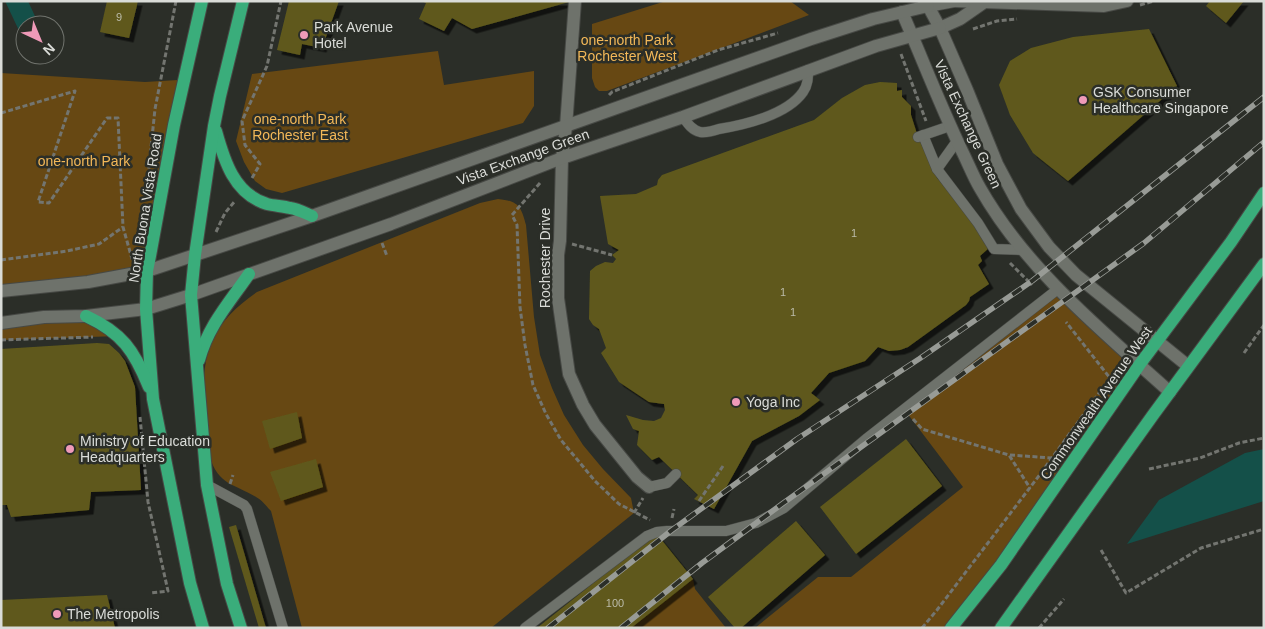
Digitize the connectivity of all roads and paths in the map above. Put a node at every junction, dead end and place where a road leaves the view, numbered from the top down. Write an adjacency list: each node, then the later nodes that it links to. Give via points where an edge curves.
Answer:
1 (176, 1): 23 (path, via 155,108)
2 (202, 1): 36 (main road, North Buona Vista Road)
3 (244, 1): 16 (main road)
4 (281, 1): 24 (path, via 266,66 242,121 245,145 260,164)
5 (575, 1): 18 (street, Rochester Drive)
6 (954, 1): 8 (street); 9 (street)
7 (1127, 1): 8 (street, via 1104,6)
8 (983, 3): 11 (street)
9 (926, 4): 10 (street, Vista Exchange Green); 11 (street, Vista Exchange Green)
10 (902, 12): 12 (street, Vista Exchange Green); 18 (street, Vista Exchange Green, via 811,39)
11 (940, 28): 12 (street, Vista Exchange Green); 48 (street, Vista Exchange Green, via 996,164 1021,209 1049,247 1076,275)
12 (912, 36): 13 (street, Vista Exchange Green); 17 (street, Vista Exchange Green)
13 (808, 70): 15 (street, Vista Exchange Green); 15 (lane, via 802,94 784,109 764,117 702,133 692,129)
14 (1, 113): 27 (path, via 75,91 38,202 49,203 107,118 118,118)
15 (683, 117): 20 (street, Vista Exchange Green)
16 (214, 126): 24 (main road, via 229,170); 32 (main road)
17 (950, 126): 19 (street, Vista Exchange Green); 21 (lane, via 921,136)
18 (566, 127): 20 (street, Rochester Drive); 26 (street, Vista Exchange Green)
19 (957, 140): 21 (lane); 30 (street, Vista Exchange Green, via 979,188)
20 (562, 158): 29 (street, Rochester Drive); 37 (street, Vista Exchange Green)
21 (937, 169): 30 (lane, via 994,249)
22 (545, 177): 67 (path, via 512,215 517,225 520,308 533,385 561,440 595,481 619,504)
23 (148, 181)
24 (244, 190): 26 (main road, via 266,203); 28 (path, via 226,213)
25 (1264, 192): 48 (main road, Commonwealth Avenue West)
26 (312, 216): 32 (street, Vista Exchange Green)
27 (123, 227): 31 (path, via 133,262); 34 (path, via 99,244)
28 (216, 233)
29 (560, 241): 33 (path); 64 (street, Rochester Drive, via 558,298 569,374 595,425)
30 (1024, 250): 38 (street, Vista Exchange Green)
31 (135, 255)
32 (195, 255): 36 (street, Vista Exchange Green); 40 (main road)
33 (612, 255)
34 (1, 260)
35 (1264, 264): 51 (main road)
36 (147, 271): 39 (street, Vista Exchange Green, via 88,282); 41 (main road, North Buona Vista Road)
37 (249, 274): 40 (street, Vista Exchange Green); 52 (main road, via 211,328)
38 (1058, 289): 50 (street, Vista Exchange Green); 55 (lane)
39 (1, 291)
40 (192, 295): 41 (street, Vista Exchange Green); 52 (main road)
41 (146, 309): 42 (street, Vista Exchange Green); 54 (main road, North Buona Vista Road)
42 (86, 316): 44 (street, Vista Exchange Green); 46 (main road)
43 (1066, 322): 59 (path, via 1110,378)
44 (1, 323)
45 (1264, 324): 49 (path)
46 (120, 336): 47 (path); 54 (main road, via 140,366)
47 (1, 340)
48 (1157, 342): 50 (main road, Commonwealth Avenue West); 51 (street, Vista Exchange Green)
49 (1244, 353)
50 (1140, 364): 53 (street, Vista Exchange Green); 77 (main road, Commonwealth Avenue West, via 1001,565)
51 (1188, 366): 53 (main road)
52 (197, 369): 63 (main road)
53 (1170, 392): 78 (main road)
54 (153, 399): 72 (main road, North Buona Vista Road, via 190,584)
55 (904, 409): 58 (path, via 922,429); 75 (lane, via 784,508 756,523 726,531 667,531 647,536)
56 (140, 414): 70 (path, via 148,502 168,591)
57 (1264, 438): 61 (path, via 1239,443 1200,458)
58 (1009, 455): 59 (path); 65 (path)
59 (1052, 458): 65 (path)
60 (722, 466): 66 (path)
61 (1149, 469)
62 (676, 474): 64 (lane, Rochester Drive, via 667,483)
63 (208, 485): 73 (main road, via 226,584); 74 (lane, via 247,509)
64 (649, 487)
65 (1030, 488): 76 (path)
66 (699, 501)
67 (634, 512)
68 (1264, 529): 69 (path, via 1201,548 1126,593)
69 (1101, 550)
70 (151, 593)
71 (1064, 599): 79 (path)
72 (203, 628)
73 (241, 628)
74 (283, 628)
75 (526, 628)
76 (922, 628)
77 (951, 628)
78 (1001, 628)
79 (1039, 628)

